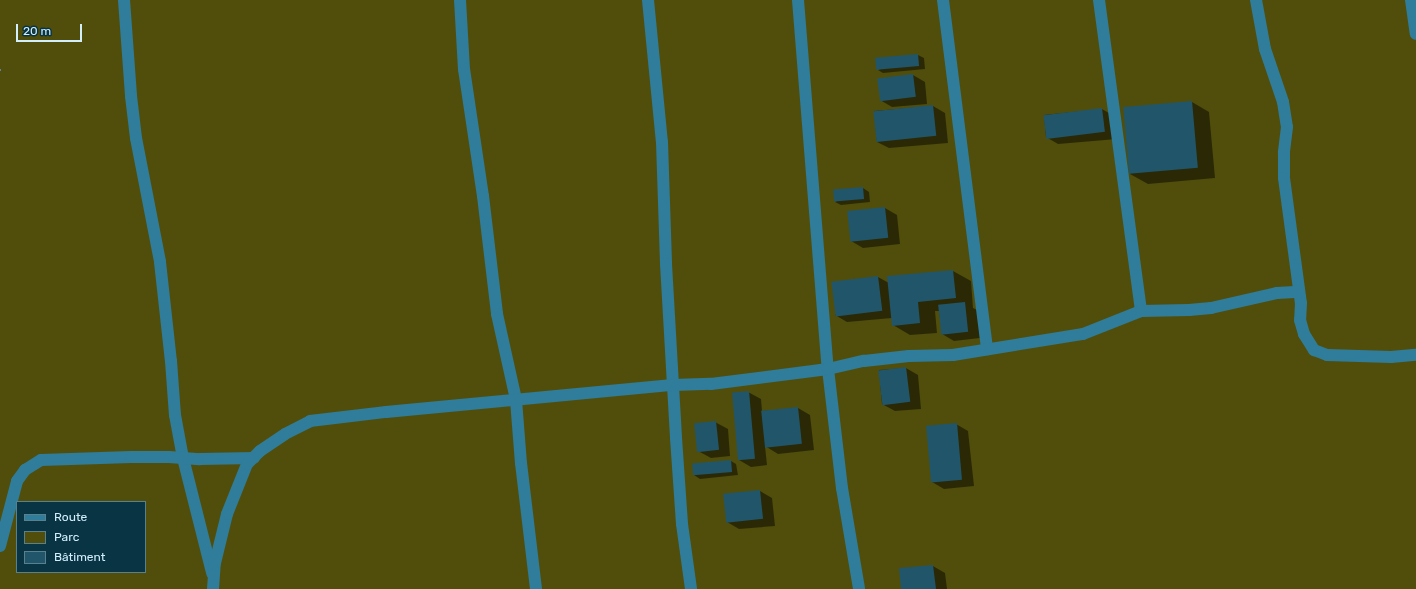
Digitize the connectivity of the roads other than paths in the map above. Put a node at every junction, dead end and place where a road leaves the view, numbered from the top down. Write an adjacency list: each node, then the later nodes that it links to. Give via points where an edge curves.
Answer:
1 (124, 0): 17 (street, via 136,138 160,262 175,415)
2 (460, 0): 16 (street, via 464,69 483,196 493,287 502,343)
3 (648, 0): 15 (street, via 662,142 666,264)
4 (798, 0): 14 (street)
5 (943, 0): 12 (street)
6 (1099, 0): 11 (street)
7 (1256, 0): 10 (street, via 1265,49 1284,102 1287,127 1284,178)
8 (1411, 0): 9 (street)
9 (1416, 34)
10 (1299, 292): 11 (street, via 1277,293 1196,310); 13 (street, via 1300,320 1304,334 1314,350 1327,355)
11 (1141, 311): 12 (street, via 1083,334)
12 (987, 349): 14 (street, via 864,361)
13 (1416, 355)
14 (828, 369): 15 (street, via 726,383); 23 (street, via 842,488)
15 (674, 385): 16 (street); 22 (street, via 682,524)
16 (516, 400): 18 (street, via 310,421 285,434); 21 (street)
17 (183, 458): 18 (street); 19 (street, via 41,460 25,470 17,481); 20 (street)
18 (254, 458): 20 (street, via 247,464 227,514 215,563)
19 (0, 546)
20 (213, 584)
21 (536, 589)
22 (691, 589)
23 (859, 589)

